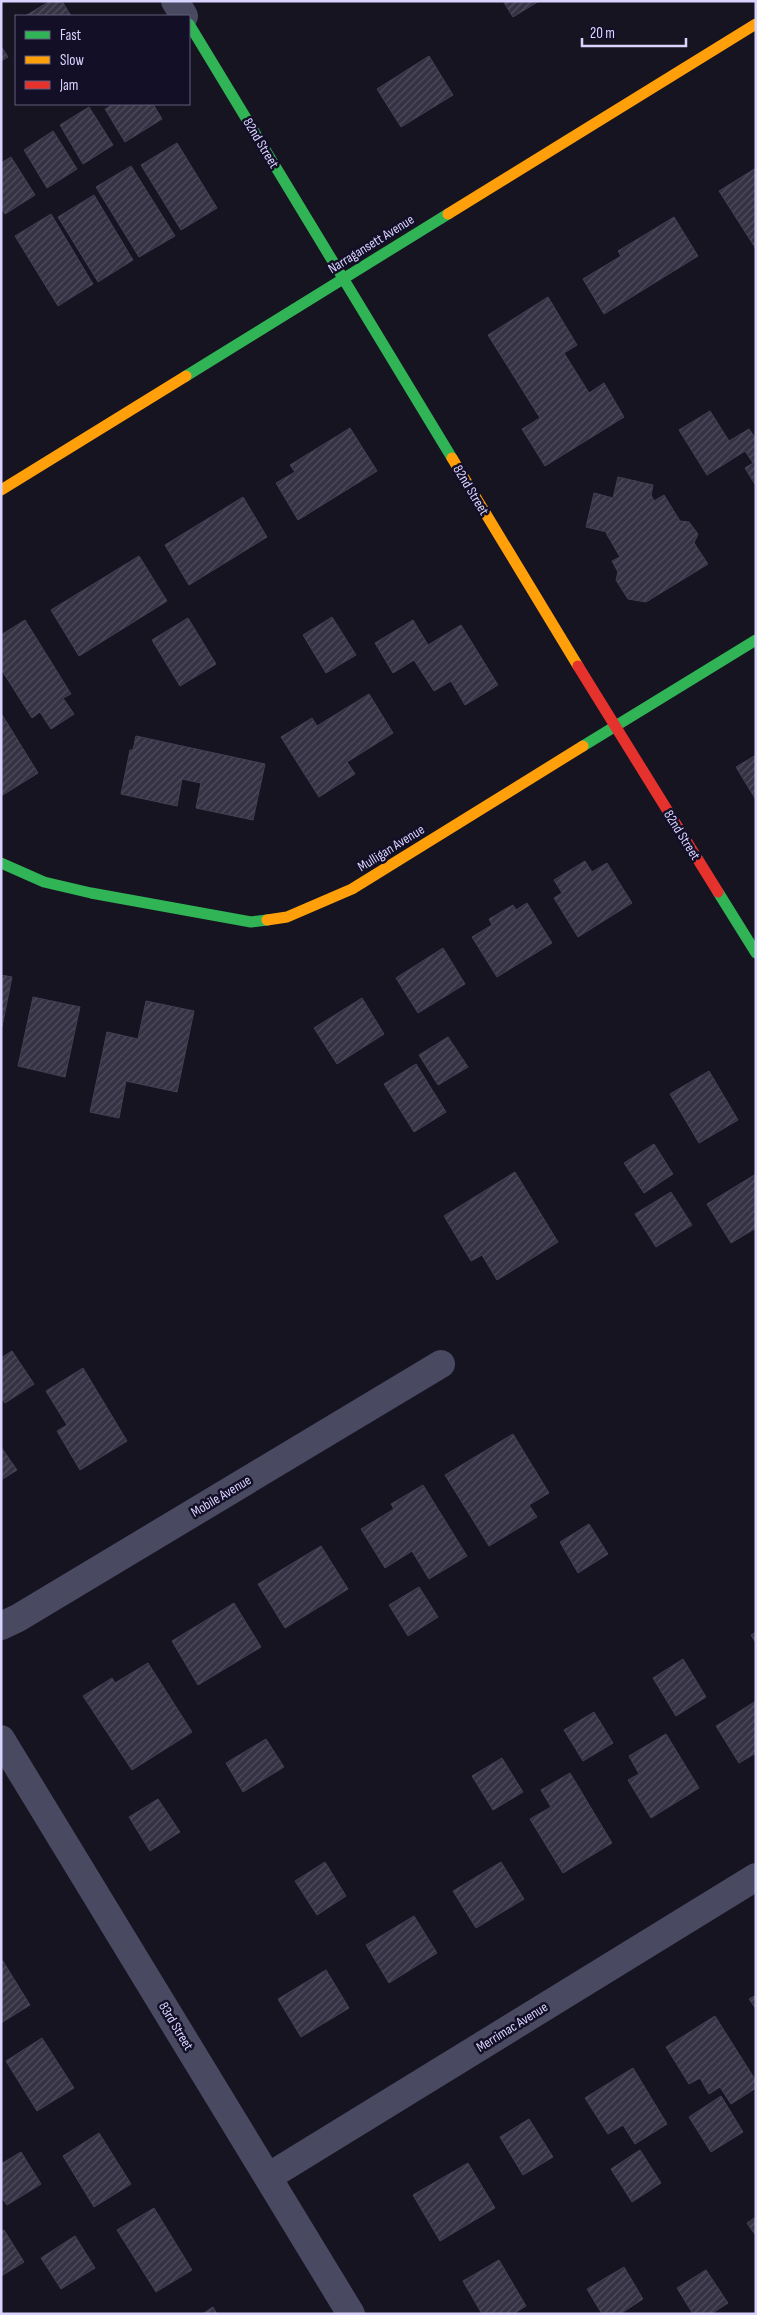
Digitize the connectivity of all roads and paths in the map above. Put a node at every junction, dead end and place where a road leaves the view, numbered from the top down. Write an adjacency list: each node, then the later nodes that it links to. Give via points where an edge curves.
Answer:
1 (175, 1): 2 (street)
2 (183, 15)
3 (756, 24): 5 (street, Narragansett Avenue)
4 (190, 26): 5 (street, 82nd Street)
5 (343, 279): 6 (street, Narragansett Avenue); 8 (street, 82nd Street)
6 (1, 490)
7 (756, 640): 8 (street, Mulligan Avenue)
8 (614, 728): 9 (street, Mulligan Avenue, via 352,889 287,917 251,922 91,893 44,882); 10 (street, 82nd Street)
9 (1, 863)
10 (756, 953)
11 (441, 1364): 12 (street, Mobile Avenue)
12 (1, 1626)
13 (1, 1739): 15 (street, 83rd Street)
14 (756, 1877): 15 (street, Merrimac Avenue)
15 (268, 2177): 16 (street, 83rd Street)
16 (351, 2314)

